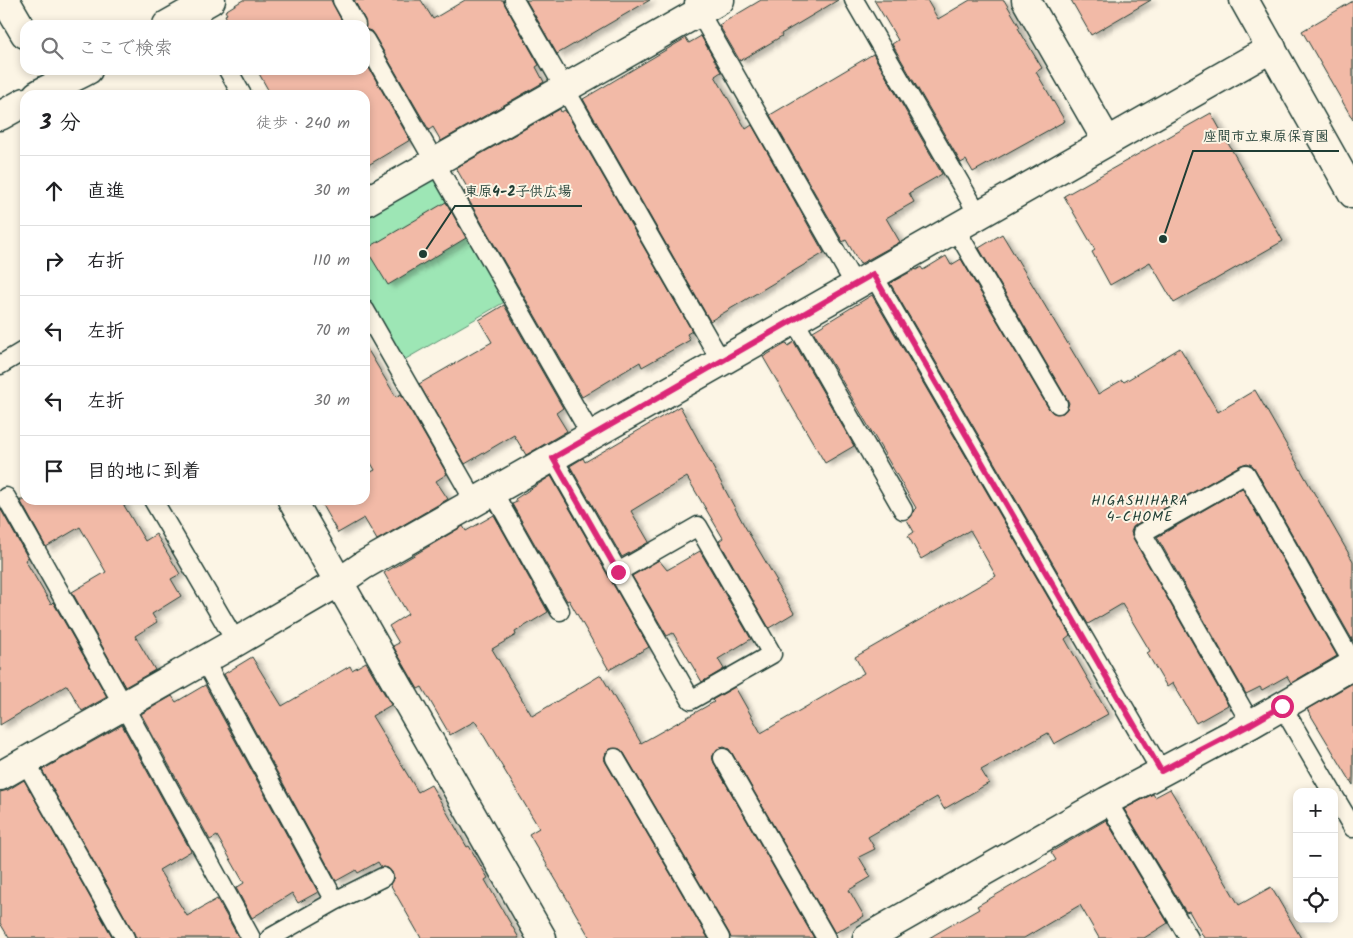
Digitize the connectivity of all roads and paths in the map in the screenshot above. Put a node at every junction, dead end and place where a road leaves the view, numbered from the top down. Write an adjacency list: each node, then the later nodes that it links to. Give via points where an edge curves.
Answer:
1 (5, 0): 11 (street)
2 (342, 0): 10 (lane)
3 (514, 0): 17 (lane)
4 (854, 0): 25 (lane)
5 (1026, 0): 21 (street)
6 (1244, 0): 12 (street)
7 (704, 4): 17 (street); 26 (lane)
8 (202, 12): 9 (street)
9 (180, 20)
10 (353, 20)
11 (20, 26)
12 (1272, 48): 21 (street); 23 (street)
13 (370, 49): 22 (lane)
14 (80, 75): 16 (street)
15 (231, 75): 18 (lane)
16 (49, 86)
17 (565, 88): 22 (street); 30 (lane)
18 (239, 90)
19 (20, 105): 20 (street)
20 (0, 116)
21 (1106, 141): 25 (street)
22 (435, 162): 24 (street); 33 (lane)
23 (1353, 194)
24 (370, 199)
25 (967, 221): 26 (street); 32 (lane)
26 (864, 280): 28 (street); 52 (lane)
27 (370, 318): 36 (lane)
28 (794, 320): 30 (street); 39 (lane)
29 (20, 353): 31 (lane)
30 (721, 361): 33 (street)
31 (0, 364)
32 (1058, 404)
33 (591, 435): 34 (street)
34 (553, 458): 36 (street); 40 (lane)
35 (6, 497): 46 (lane)
36 (484, 497): 41 (street); 42 (lane)
37 (156, 505): 43 (lane)
38 (295, 505): 41 (street)
39 (903, 510)
40 (618, 572): 40 (lane, via 698,526 772,654 691,700)
41 (339, 582): 43 (street); 63 (street)
42 (560, 611)
43 (236, 642): 44 (street)
44 (204, 660): 46 (street); 59 (lane)
45 (1353, 664): 47 (street); 48 (lane, via 1246,474 1142,533)
46 (124, 706): 51 (street); 61 (lane)
47 (1282, 706): 48 (street); 54 (lane)
48 (1251, 724): 52 (street)
49 (615, 758): 64 (lane)
50 (723, 758): 65 (lane)
51 (25, 762): 53 (street); 60 (lane)
52 (1161, 771): 55 (street)
53 (0, 776)
54 (1330, 788)
55 (1107, 801): 66 (street); 67 (lane)
56 (1338, 803): 57 (lane)
57 (1353, 828)
58 (383, 877): 59 (lane)
59 (335, 900): 62 (lane)
60 (126, 938)
61 (251, 938)
62 (270, 938)
63 (542, 938)
64 (720, 938)
65 (826, 938)
66 (867, 938)
67 (1189, 938)

